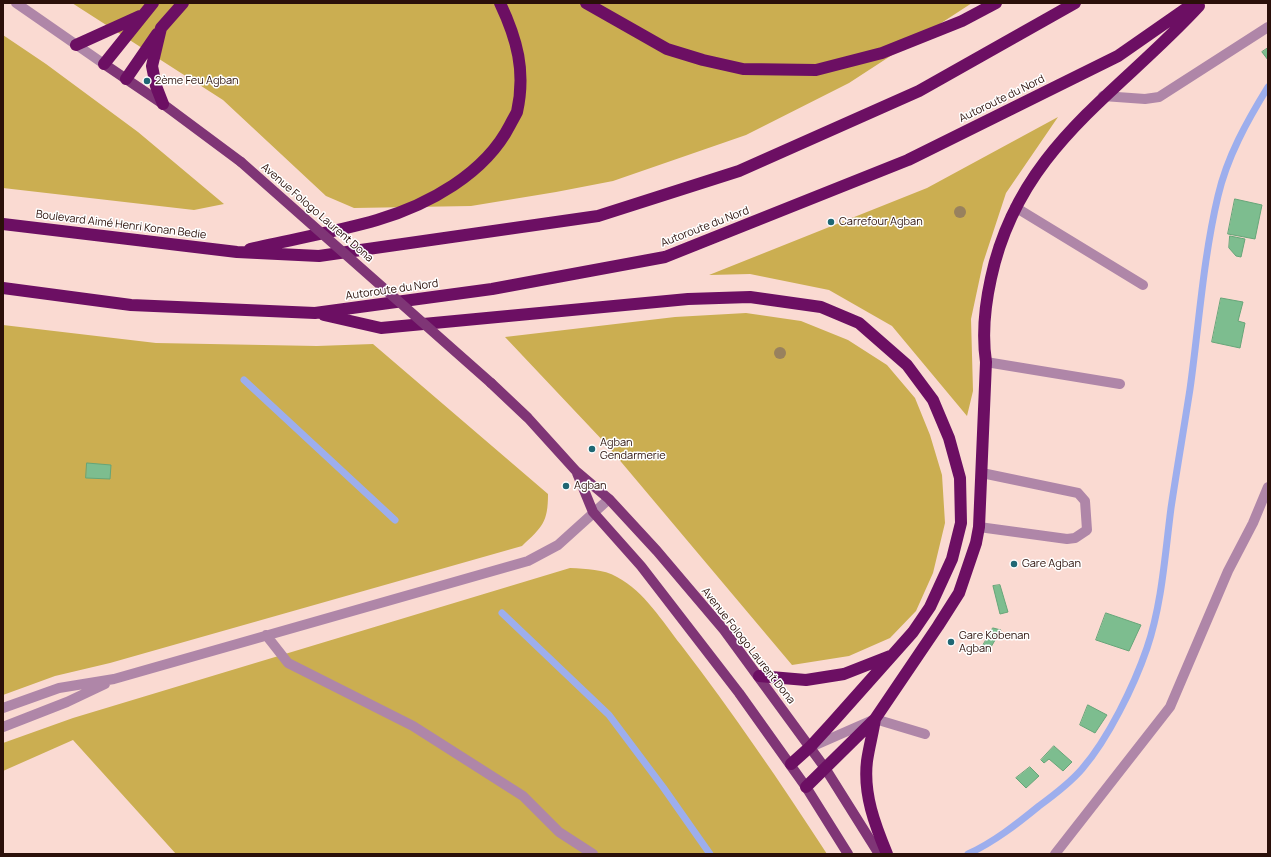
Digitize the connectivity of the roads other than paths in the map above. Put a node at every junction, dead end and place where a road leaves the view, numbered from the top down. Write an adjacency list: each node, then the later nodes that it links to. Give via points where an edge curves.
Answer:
1 (16, 3): 13 (street, Avenue Fologo Laurent Dona)
2 (153, 3): 10 (highway)
3 (183, 3): 12 (highway)
4 (500, 3): 20 (highway, via 519,52 520,83 516,112 502,141 470,173 430,199 378,220)
5 (586, 3): 6 (highway, via 667,49 703,60 743,69 816,70 882,52 962,21)
6 (996, 3)
7 (1075, 3): 20 (highway, via 977,59 897,100 738,171 598,216 319,256)
8 (1194, 3): 23 (highway, Autoroute du Nord, via 1118,56 908,160 665,257 492,289)
9 (1202, 3): 16 (highway, via 1172,35)
10 (143, 14): 13 (highway); 14 (highway)
11 (1268, 27): 16 (street, via 1159,97 1145,99)
12 (161, 28): 15 (highway); 17 (highway, via 152,66)
13 (76, 45): 14 (street, Avenue Fologo Laurent Dona)
14 (104, 64): 15 (main road, Avenue Fologo Laurent Dona)
15 (126, 79): 17 (main road, Avenue Fologo Laurent Dona)
16 (1104, 96): 18 (highway, via 1046,158)
17 (163, 104): 26 (main road, Avenue Fologo Laurent Dona, bridge, via 241,162 491,383 528,418)
18 (1015, 207): 21 (street); 24 (highway, via 997,250 988,292 984,344)
19 (3, 224): 20 (highway, Boulevard Aimé Henri Konan Bedie)
20 (237, 252)
21 (1144, 285)
22 (3, 288): 23 (highway, Autoroute du Nord, via 130,305)
23 (315, 313): 33 (highway, via 380,328 688,299 750,297 821,307 859,323 907,365 933,400 949,438 960,478 961,523 952,559 930,607 913,632)
24 (986, 362): 25 (street); 27 (highway)
25 (1120, 384)
26 (576, 471): 29 (main road, Avenue Fologo Laurent Dona); 30 (main road, Avenue Fologo Laurent Dona)
27 (982, 473): 31 (highway); 31 (street, via 1078,493 1085,501 1087,530 1067,539)
28 (1268, 487): 48 (street, via 1228,571 1170,707)
29 (609, 498): 30 (street); 34 (main road, Avenue Fologo Laurent Dona, via 714,618)
30 (593, 512): 32 (street, via 558,545 528,561); 41 (main road, Avenue Fologo Laurent Dona, via 646,572)
31 (980, 527): 37 (highway, via 959,593)
32 (266, 635): 35 (street); 44 (street, via 288,663 413,726 523,796 559,832)
33 (893, 654): 34 (highway, via 844,674 814,679); 40 (highway)
34 (759, 676): 40 (main road, Avenue Fologo Laurent Dona)
35 (114, 679): 36 (street, via 58,688); 38 (street, via 67,702)
36 (3, 708)
37 (875, 719): 39 (street); 40 (street); 42 (highway); 47 (highway, via 866,783 868,800)
38 (3, 727)
39 (925, 734)
40 (810, 747): 41 (highway); 42 (main road, Avenue Fologo Laurent Dona)
41 (791, 764): 43 (main road, Avenue Fologo Laurent Dona)
42 (825, 768): 43 (highway); 46 (main road, Avenue Fologo Laurent Dona)
43 (806, 787): 45 (main road, Avenue Fologo Laurent Dona)
44 (593, 854)
45 (848, 854)
46 (879, 854)
47 (887, 854)
48 (1055, 854)

